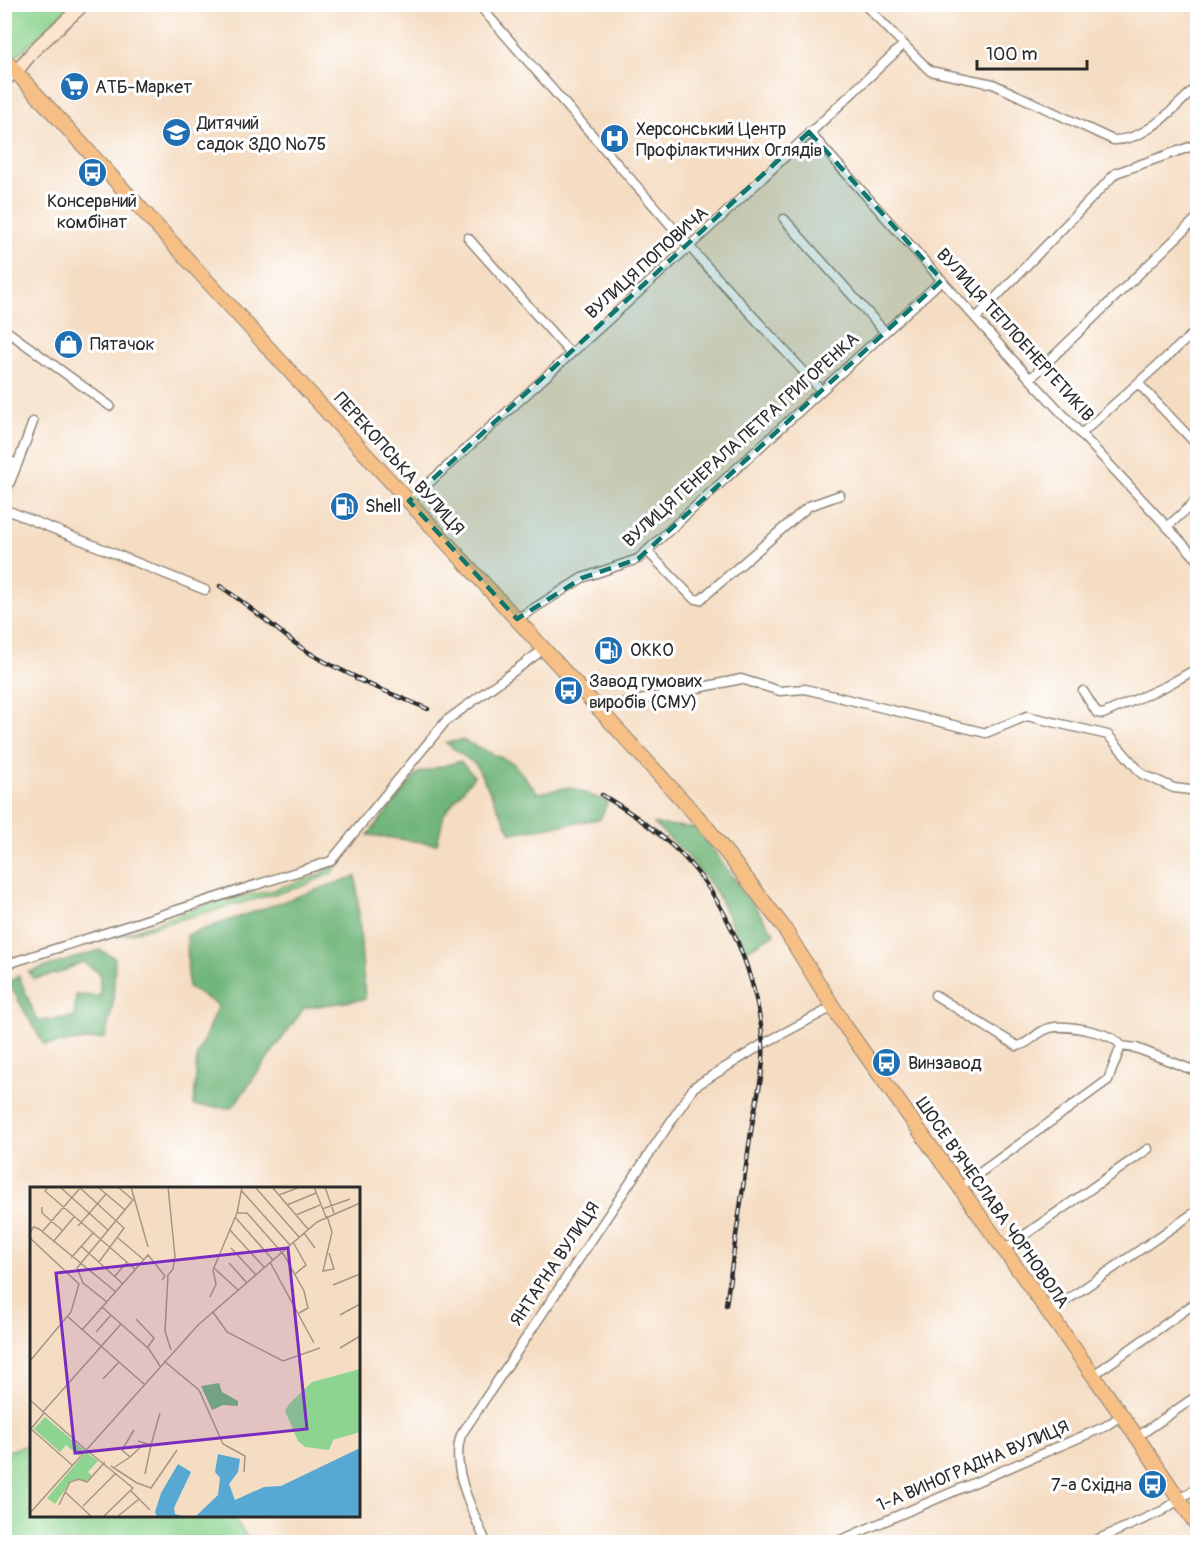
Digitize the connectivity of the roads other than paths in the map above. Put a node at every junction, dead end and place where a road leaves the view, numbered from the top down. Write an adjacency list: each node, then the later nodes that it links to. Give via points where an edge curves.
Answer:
1 (84, 4): 6 (main road)
2 (478, 4): 14 (street)
3 (864, 4): 4 (street)
4 (903, 45): 8 (street, via 930,71 993,84 1113,140 1138,136); 9 (street, ВУЛИЦЯ ПОПОВИЧА)
5 (4, 59): 6 (main road, ПЕРЕКОПСЬКА ВУЛИЦЯ)
6 (15, 72): 7 (street); 33 (main road, ПЕРЕКОПСЬКА ВУЛИЦЯ)
7 (4, 84)
8 (1197, 86)
9 (809, 132): 14 (street, ВУЛИЦЯ ПОПОВИЧА); 15 (street, ВУЛИЦЯ ТЕПЛОЕНЕРГЕТИКІВ)
10 (1197, 144): 16 (street, via 1116,173)
11 (1197, 218): 21 (street)
12 (784, 219): 19 (street)
13 (468, 238): 20 (street)
14 (690, 245): 20 (street, ВУЛИЦЯ ПОПОВИЧА); 23 (street)
15 (942, 280): 16 (street, ВУЛИЦЯ ТЕПЛОЕНЕРГЕТИКІВ); 19 (street, ВУЛИЦЯ ГЕНЕРАЛА ПЕТРА ГРИГОРЕНКА)
16 (976, 318): 21 (street, ВУЛИЦЯ ТЕПЛОЕНЕРГЕТИКІВ)
17 (4, 328): 24 (street)
18 (1197, 329): 22 (street)
19 (885, 332): 23 (street, ВУЛИЦЯ ГЕНЕРАЛА ПЕТРА ГРИГОРЕНКА)
20 (571, 354): 33 (street, ВУЛИЦЯ ПОПОВИЧА)
21 (1030, 379): 26 (street, ВУЛИЦЯ ТЕПЛОЕНЕРГЕТИКІВ)
22 (1137, 382): 26 (street); 27 (street)
23 (820, 389): 36 (street, ВУЛИЦЯ ГЕНЕРАЛА ПЕТРА ГРИГОРЕНКА)
24 (110, 405)
25 (33, 422): 29 (street)
26 (1081, 434): 35 (street, ВУЛИЦЯ ТЕПЛОЕНЕРГЕТИКІВ)
27 (1197, 446)
28 (4, 457): 29 (street)
29 (17, 465): 31 (street)
30 (840, 495): 36 (street, via 809,506 700,600 693,598)
31 (4, 497)
32 (1197, 499): 35 (street)
33 (409, 501): 39 (main road, ПЕРЕКОПСЬКА ВУЛИЦЯ)
34 (4, 510): 38 (street)
35 (1167, 526): 37 (street, ВУЛИЦЯ ТЕПЛОЕНЕРГЕТИКІВ)
36 (647, 551): 39 (street, ВУЛИЦЯ ГЕНЕРАЛА ПЕТРА ГРИГОРЕНКА, via 634,561 582,578)
37 (1197, 560)
38 (206, 590)
39 (517, 619): 40 (main road, ПЕРЕКОПСЬКА ВУЛИЦЯ)
40 (544, 650): 45 (main road, ПЕРЕКОПСЬКА ВУЛИЦЯ, via 705,825); 46 (street, via 446,721 331,861)
41 (1197, 668): 42 (street, via 1103,714 1097,712)
42 (1083, 691)
43 (612, 706): 44 (street, via 741,679 780,691 805,689 986,734 1027,716 1108,735 1142,774 1174,788)
44 (1197, 791)
45 (761, 897): 48 (main road, ШОСЕ В'ЯЧЕСЛАВА ЧОРНОВОЛА)
46 (4, 965)
47 (935, 995): 49 (street, via 1017,1046 1027,1044 1050,1028 1103,1033 1118,1040)
48 (833, 1007): 52 (main road, ШОСЕ В'ЯЧЕСЛАВА ЧОРНОВОЛА); 64 (street, ЯНТАРНА ВУЛИЦЯ, via 694,1086 461,1435 459,1453 469,1502)
49 (1121, 1046): 50 (street); 52 (street, via 1108,1080)
50 (1197, 1068)
51 (1148, 1149): 54 (street)
52 (959, 1188): 54 (main road, ШОСЕ В'ЯЧЕСЛАВА ЧОРНОВОЛА)
53 (1197, 1210): 56 (street)
54 (1004, 1250): 56 (main road, ШОСЕ В'ЯЧЕСЛАВА ЧОРНОВОЛА)
55 (1197, 1301): 57 (street)
56 (1048, 1313): 57 (main road, ШОСЕ В'ЯЧЕСЛАВА ЧОРНОВОЛА)
57 (1092, 1376): 59 (main road, ШОСЕ В'ЯЧЕСЛАВА ЧОРНОВОЛА)
58 (1197, 1395): 60 (street)
59 (1121, 1416): 60 (main road, ШОСЕ В'ЯЧЕСЛАВА ЧОРНОВОЛА); 65 (street, 1-А ВИНОГРАДНА ВУЛИЦЯ, via 1104,1427)
60 (1137, 1437): 62 (main road, ШОСЕ В'ЯЧЕСЛАВА ЧОРНОВОЛА)
61 (1197, 1486): 62 (street)
62 (1179, 1500): 63 (main road, ШОСЕ В'ЯЧЕСЛАВА ЧОРНОВОЛА); 66 (street)
63 (1197, 1527)
64 (486, 1542)
65 (836, 1542)
66 (1092, 1542)

